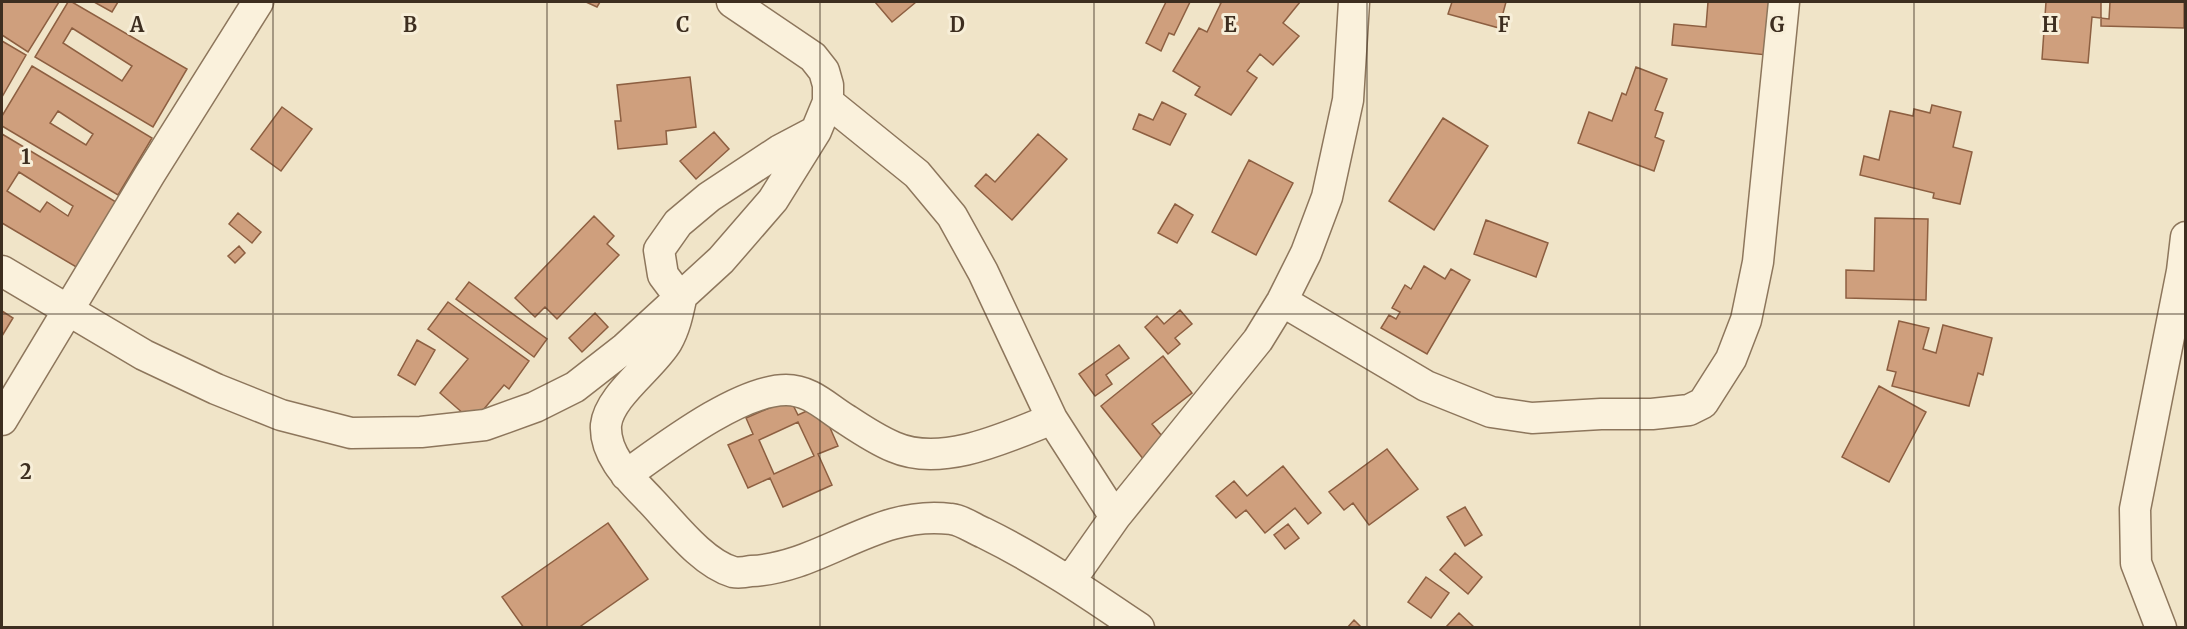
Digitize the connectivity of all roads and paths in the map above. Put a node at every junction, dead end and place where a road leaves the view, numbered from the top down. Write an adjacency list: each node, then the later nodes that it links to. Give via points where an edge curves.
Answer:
1 (258, 2): 11 (street)
2 (732, 2): 5 (street, via 813,57 824,71)
3 (1354, 2): 10 (street, via 1348,100 1327,197)
4 (1784, 2): 10 (street, via 1758,262 1746,320 1731,359 1703,403 1689,410 1652,414 1532,418 1491,412 1426,386)
5 (828, 102): 6 (street); 12 (street, via 917,174 952,216 983,272)
6 (816, 131): 9 (street, via 773,200); 9 (street, via 746,171 678,223 659,250 663,275)
7 (2186, 237): 18 (street, via 2135,509 2136,563)
8 (2, 271): 11 (street)
9 (681, 299): 11 (street, via 575,387 485,425 421,432 351,433 281,415 144,355); 14 (street, via 667,341 611,409 606,426 610,448)
10 (1282, 301): 15 (street, via 1258,340)
11 (67, 311): 13 (street)
12 (1052, 419): 14 (street, via 978,446 921,454 895,448 821,401 786,390 768,393 707,419); 15 (street)
13 (2, 420)
14 (626, 475): 16 (street, via 690,543 734,572 767,571 915,517 953,519)
15 (1115, 517): 16 (street)
16 (1070, 581): 17 (street)
17 (1139, 627)
18 (2161, 627)

